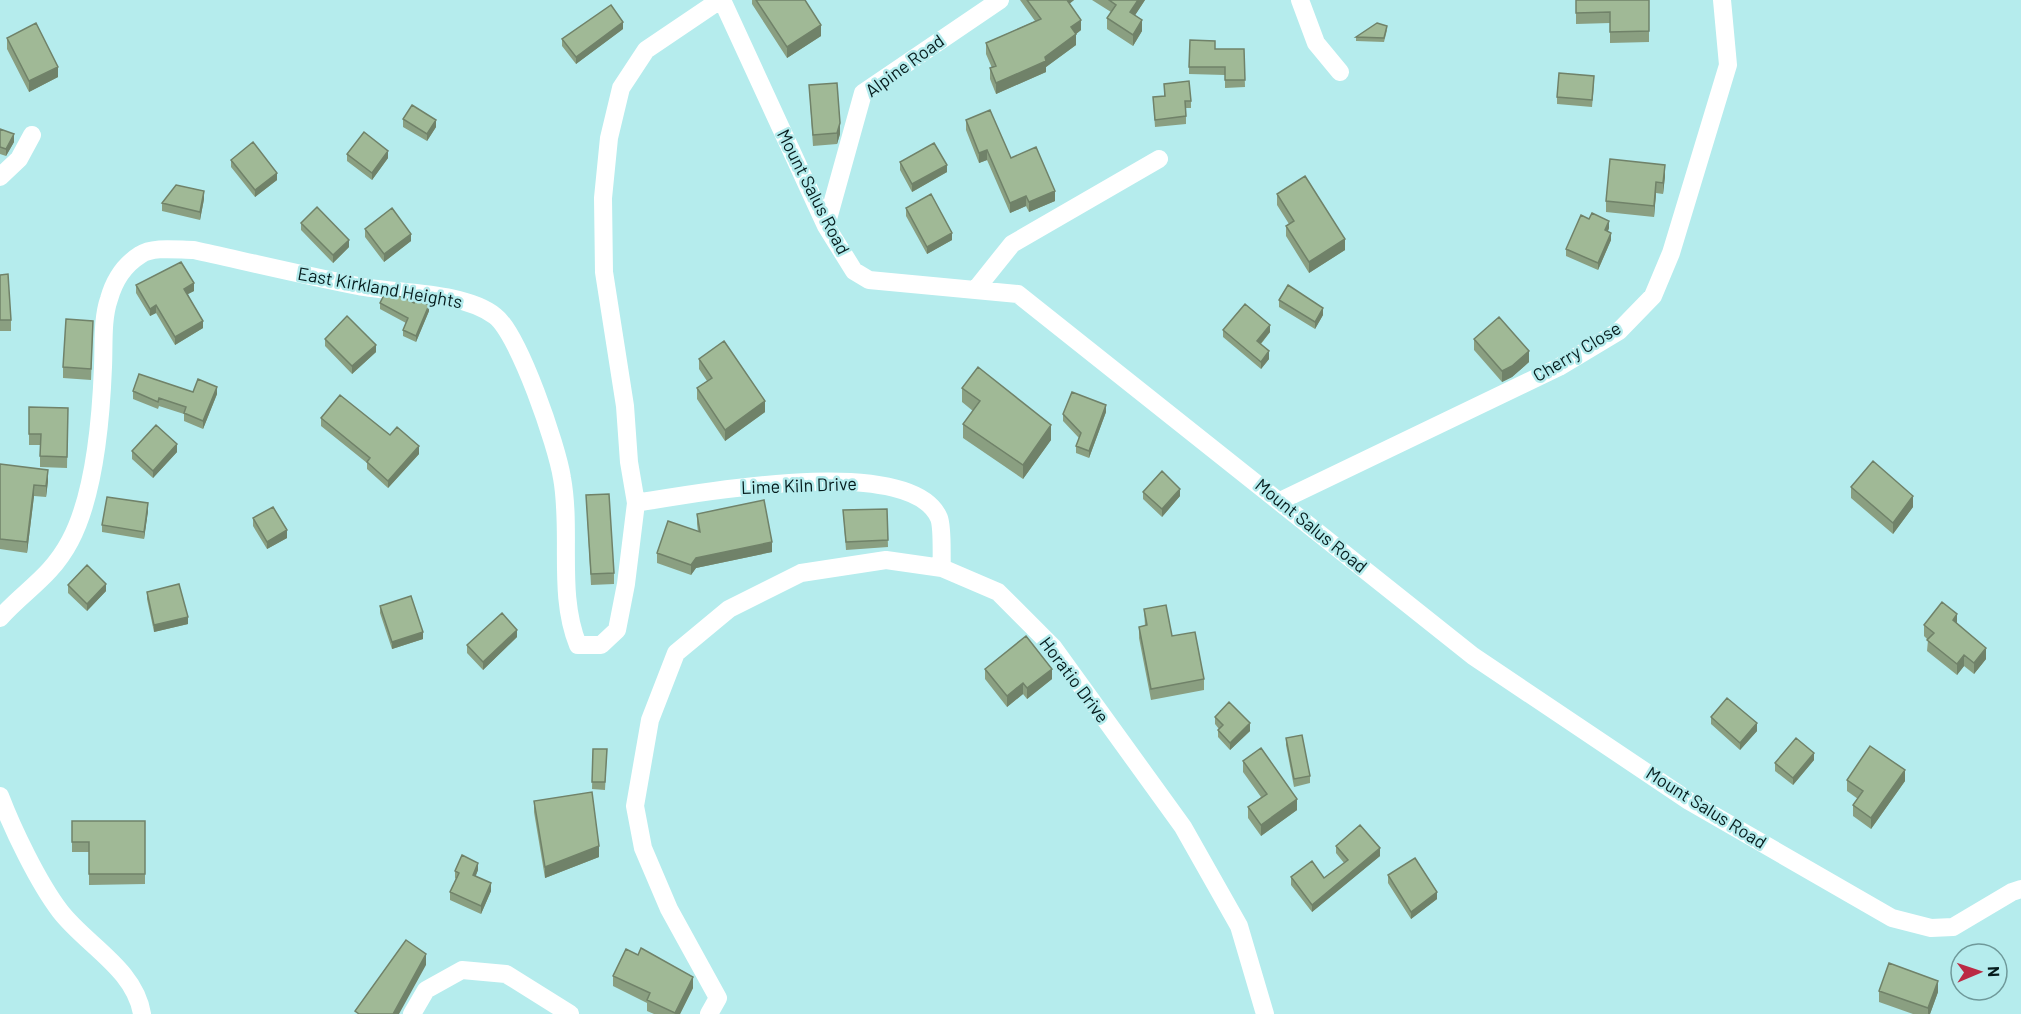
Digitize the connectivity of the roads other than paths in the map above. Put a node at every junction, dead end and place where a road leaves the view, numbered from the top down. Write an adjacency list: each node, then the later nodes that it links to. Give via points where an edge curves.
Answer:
1 (721, 0): 9 (street, Mount Salus Road); 12 (street, East Kirkland Heights, via 646,50 621,88 609,138 603,198 604,272)
2 (1000, 0): 9 (street, Alpine Road, via 862,93)
3 (1300, 0): 5 (street, via 1316,43)
4 (1722, 0): 11 (street, Cherry Close, via 1728,65 1671,253 1653,296 1619,331 1559,367)
5 (1340, 72)
6 (32, 135): 8 (street, via 19,159)
7 (1159, 159): 10 (street, via 1011,244)
8 (0, 177)
9 (826, 226): 10 (street, Mount Salus Road, via 854,271 869,280)
10 (976, 289): 11 (street, Mount Salus Road, via 1018,294)
11 (1280, 501): 16 (street, Mount Salus Road, via 1483,662 1689,801 1893,918 1931,928 1953,927)
12 (636, 503): 13 (street, Lime Kiln Drive, via 775,483 852,481 902,491 924,501 939,518); 14 (street, East Kirkland Heights, via 617,630 601,645 578,645 568,622 567,515 562,477 538,400 508,329 497,317 462,301 360,286 194,250 141,253 115,281 108,301 102,398 91,479 71,540 45,578)
13 (942, 568): 20 (street, Horatio Drive, via 886,560 801,573 729,609 676,653 650,720 635,806 647,858 669,909 718,998); 21 (street, Horatio Drive, via 998,592 1053,647 1184,827 1239,926)
14 (0, 618)
15 (0, 796): 17 (street, via 11,825 60,911 134,987)
16 (2021, 889)
17 (142, 1014)
18 (412, 1014): 19 (street, via 426,990 462,970 506,974)
19 (570, 1014)
20 (709, 1014)
21 (1265, 1014)

